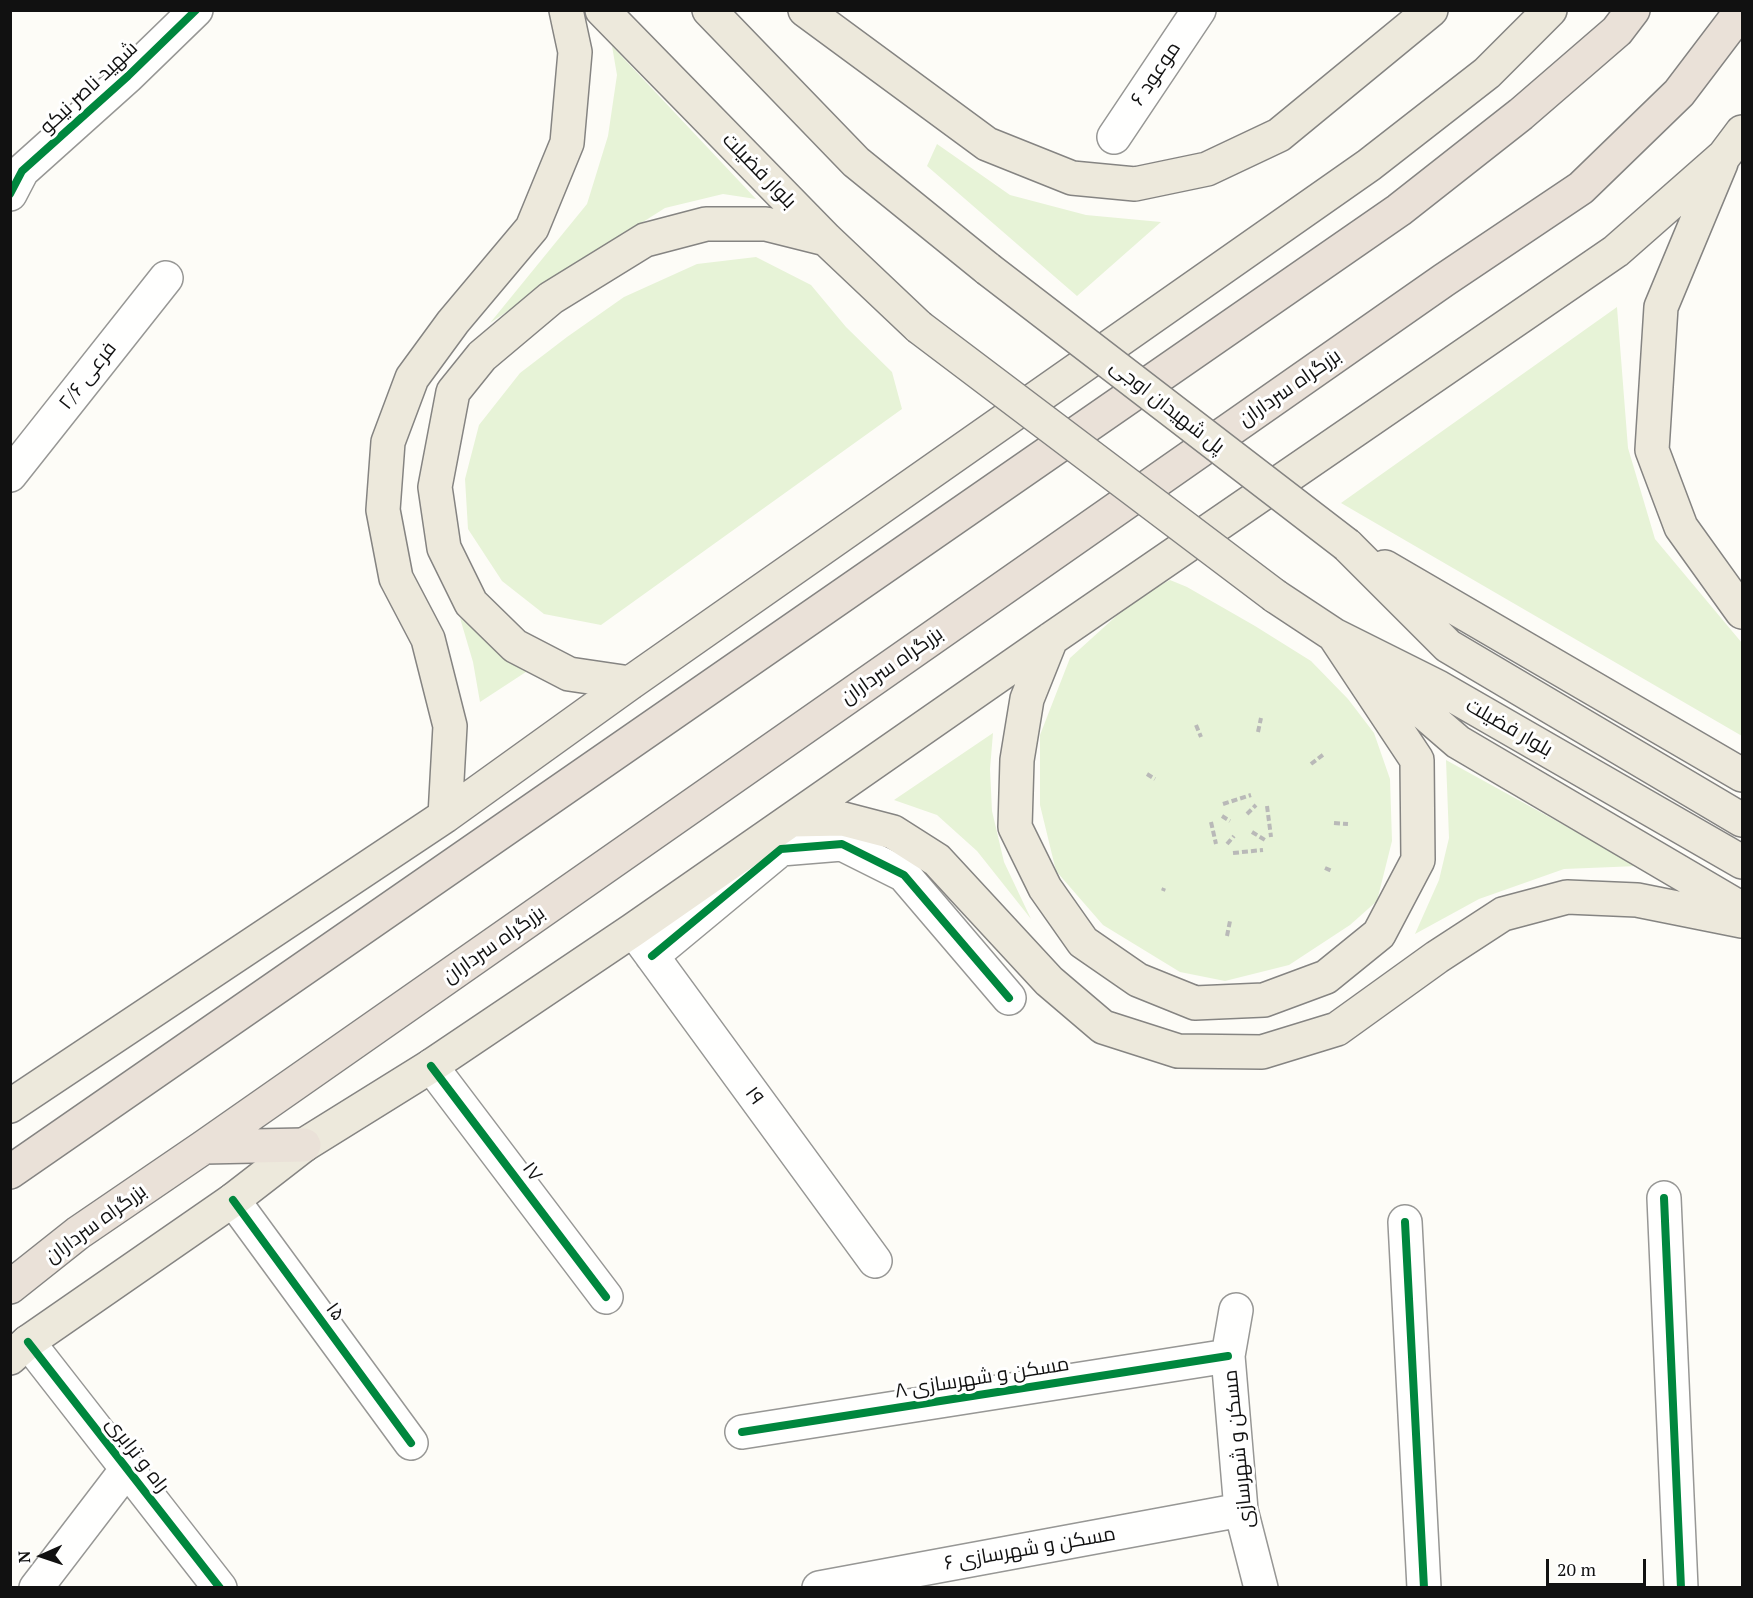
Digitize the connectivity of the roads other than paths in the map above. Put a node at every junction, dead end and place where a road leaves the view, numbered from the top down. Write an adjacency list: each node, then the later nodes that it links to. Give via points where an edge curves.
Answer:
1 (196, 10): 13 (street, شهید ناصر نیکو, via 22,171)
2 (566, 10): 23 (main road, via 575,52 567,143 554,175 532,228 412,378 388,442 382,510 396,578 428,639 450,726)
3 (602, 10): 14 (main road, بلوار فضیلت)
4 (709, 10): 17 (main road, پل شهیدان اوجی, bridge, via 856,162 988,269)
5 (805, 10): 7 (main road, via 987,144 1072,178 1135,184 1207,169 1279,135)
6 (1199, 10): 11 (street, موعود ۶)
7 (1431, 10)
8 (1550, 10): 21 (main road, via 1487,73 1369,165)
9 (1633, 10): 36 (highway, via 1617,31 1521,114 1399,210)
10 (1742, 10): 35 (highway, بزرگراه سرداران, via 1679,93 1581,188)
11 (1114, 137)
12 (1733, 144): 18 (main road, via 1661,307 1652,450 1681,527); 20 (main road, via 1616,251)
13 (10, 194)
14 (826, 239): 19 (main road, بلوار فضیلت, bridge, via 919,327 1275,596); 21 (main road, via 766,224 706,224 645,240 551,298 482,356 453,392 435,487 444,548 471,603 514,646 569,674)
15 (166, 278): 16 (street, فرعی ۲/۶)
16 (10, 475)
17 (1347, 545): 22 (main road); 25 (main road, بلوار فضیلت, via 1448,646)
18 (1743, 612)
19 (1334, 635): 20 (main road, via 1417,760 1418,860 1379,934 1326,977 1263,1000 1195,1003 1138,980 1083,942 1045,888 1015,827 1017,760 1027,699); 26 (main road, بلوار فضیلت, via 1438,687); 27 (main road, via 1458,742)
20 (1051, 639): 24 (main road)
21 (630, 683): 23 (main road)
22 (1743, 775)
23 (445, 816): 33 (main road)
24 (792, 820): 28 (main road, via 843,819 893,832 937,860 1049,981 1103,1027 1178,1051 1262,1052 1337,1029 1503,914 1567,897 1637,900); 29 (main road)
25 (1743, 820)
26 (1743, 862)
27 (1743, 909)
28 (1743, 921)
29 (633, 930): 30 (street, ۱۹); 32 (main road)
30 (652, 957): 31 (street, via 781,849 842,844 904,875); 40 (street, ۱۹)
31 (1009, 998)
32 (431, 1066): 34 (main road); 42 (street, ۱۷)
33 (10, 1106)
34 (304, 1145): 35 (highway); 38 (main road)
35 (204, 1147): 41 (highway, بزرگراه سرداران, via 78,1233)
36 (10, 1172)
37 (1664, 1198): 55 (street)
38 (233, 1200): 44 (main road); 47 (street, ۱۵)
39 (1405, 1222): 54 (street)
40 (875, 1261)
41 (10, 1287)
42 (606, 1298)
43 (1236, 1310): 45 (street, مسکن و شهرسازی)
44 (19, 1350): 48 (street, راه و ترابری)
45 (1228, 1356): 46 (street, مسکن و شهرسازی ۸); 49 (street, مسکن و شهرسازی)
46 (742, 1432)
47 (411, 1443)
48 (127, 1468): 50 (street); 51 (street, راه و ترابری)
49 (1241, 1510): 52 (street, مسکن و شهرسازی ۶); 53 (street, مسکن و شهرسازی)
50 (36, 1587)
51 (220, 1587)
52 (819, 1587)
53 (1265, 1587)
54 (1424, 1587)
55 (1681, 1587)

